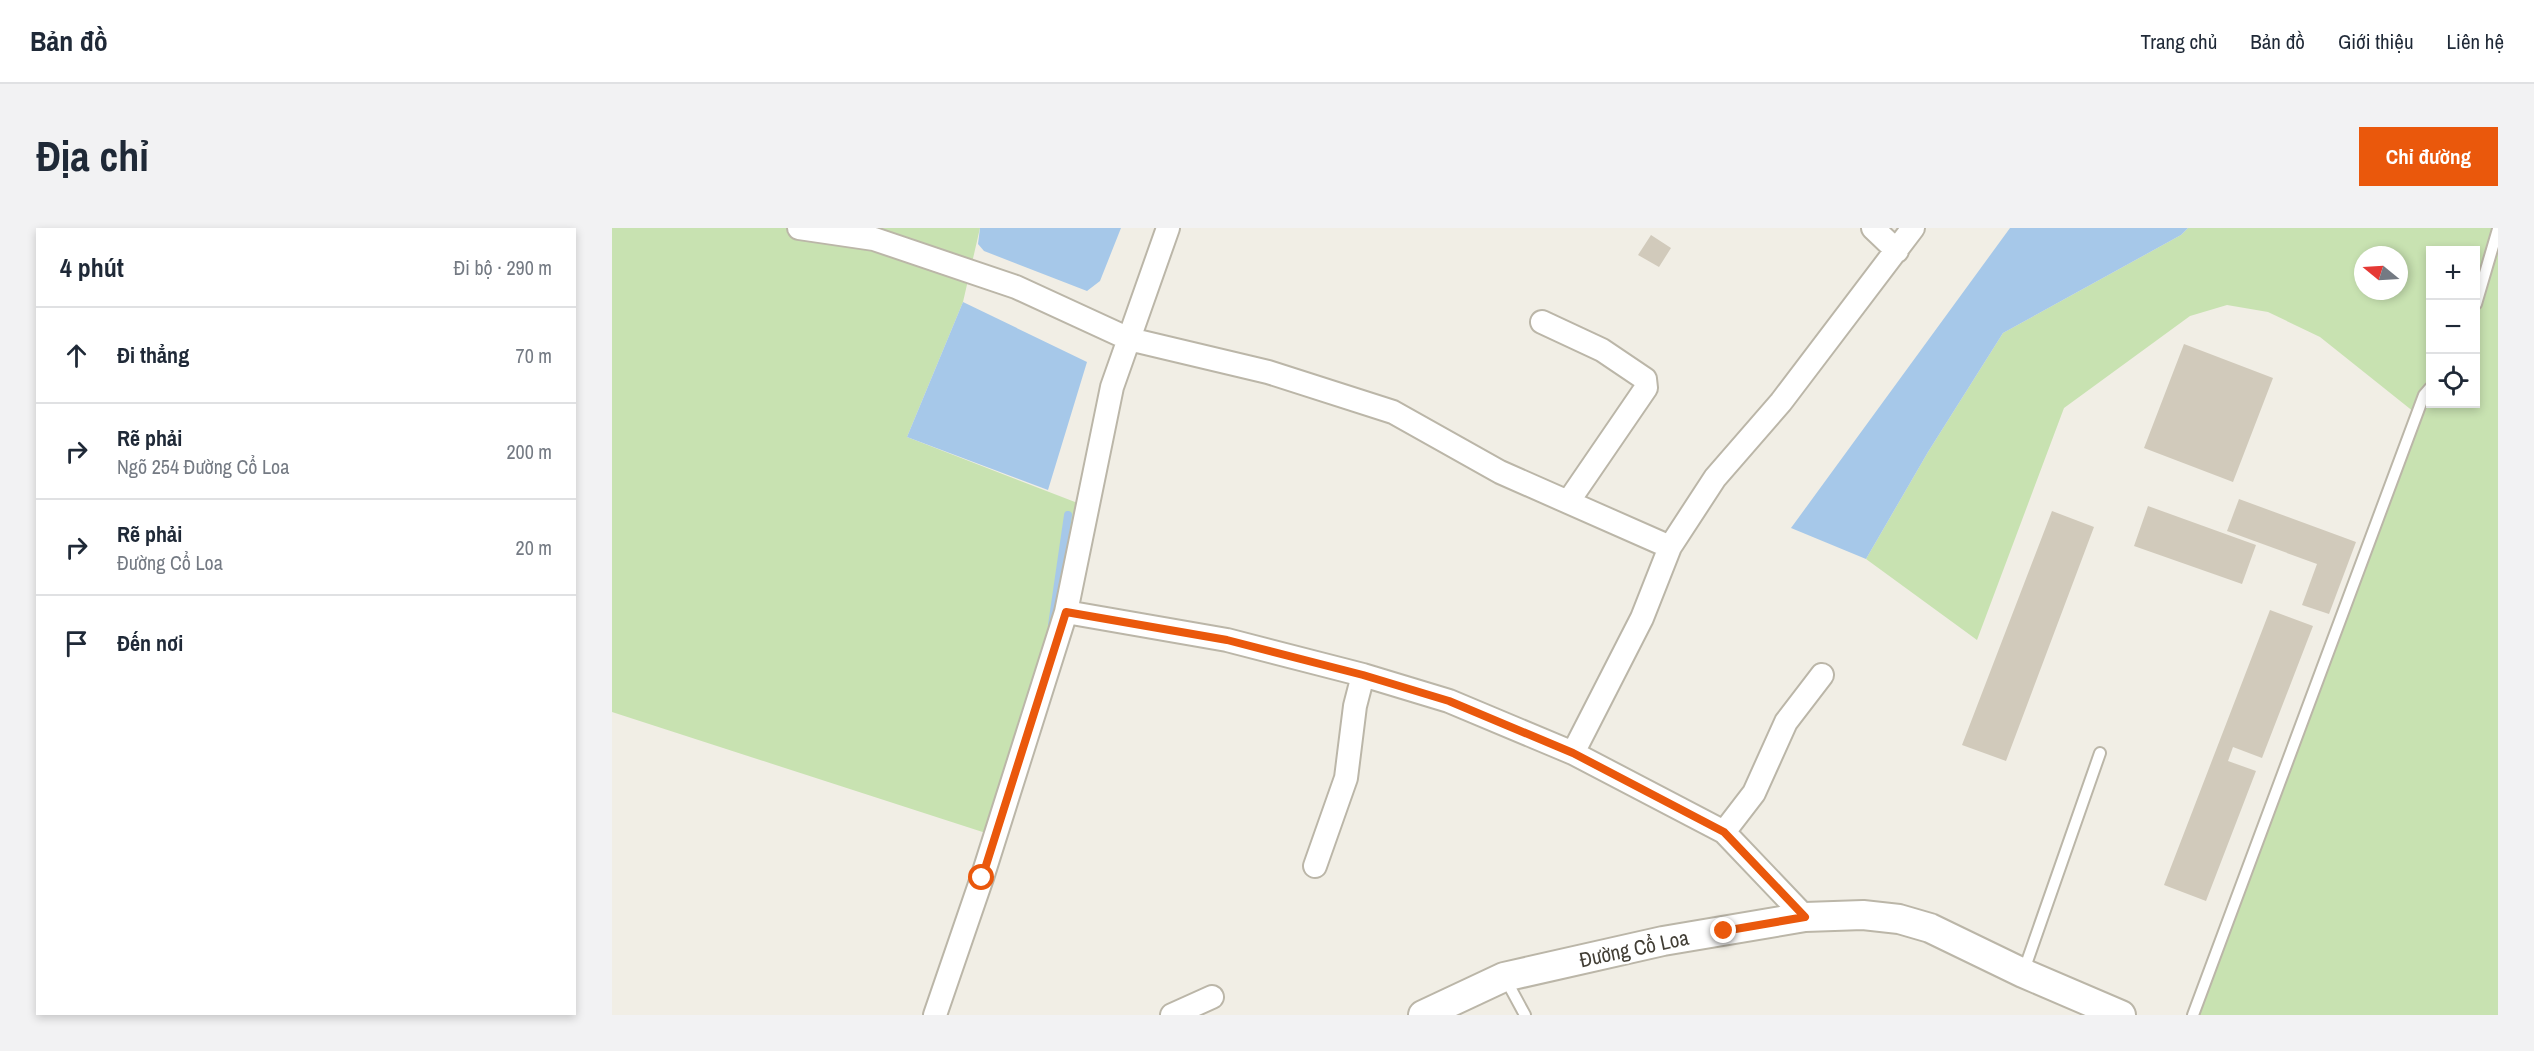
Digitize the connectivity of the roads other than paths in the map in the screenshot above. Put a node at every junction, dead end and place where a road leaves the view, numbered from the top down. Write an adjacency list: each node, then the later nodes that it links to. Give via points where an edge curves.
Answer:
1 (799, 228): 9 (street, via 884,243 1016,288)
2 (1168, 228): 9 (street)
3 (1873, 228): 6 (street)
4 (1913, 228): 6 (street)
5 (2498, 229): 7 (lane)
6 (1897, 251): 12 (street, via 1781,402 1715,478)
7 (2476, 300)
8 (1542, 322): 11 (street, via 1602,350 1645,380 1646,388)
9 (1129, 339): 11 (street, via 1268,372 1393,412 1500,472); 13 (street, via 1112,387)
10 (2426, 393): 29 (lane)
11 (1568, 502): 12 (street)
12 (1670, 547): 16 (street, via 1642,618)
13 (1066, 612): 14 (street, via 1227,640); 24 (street)
14 (1363, 675): 16 (street, via 1449,701); 19 (street, via 1346,778)
15 (1822, 675): 18 (street, via 1786,722 1754,793)
16 (1573, 753): 18 (street)
17 (2100, 753): 21 (lane)
18 (1724, 832): 20 (street)
19 (1315, 866)
20 (1805, 917): 21 (street, Đường Cổ Loa, via 1863,915 1899,919 1930,928); 22 (street, Đường Cổ Loa, via 1662,941)
21 (2023, 973): 28 (street, Đường Cổ Loa)
22 (1504, 977): 26 (street, Đường Cổ Loa); 27 (lane)
23 (1212, 997): 25 (street)
24 (935, 1015)
25 (1172, 1015)
26 (1422, 1015)
27 (1525, 1015)
28 (2121, 1015)
29 (2193, 1015)

